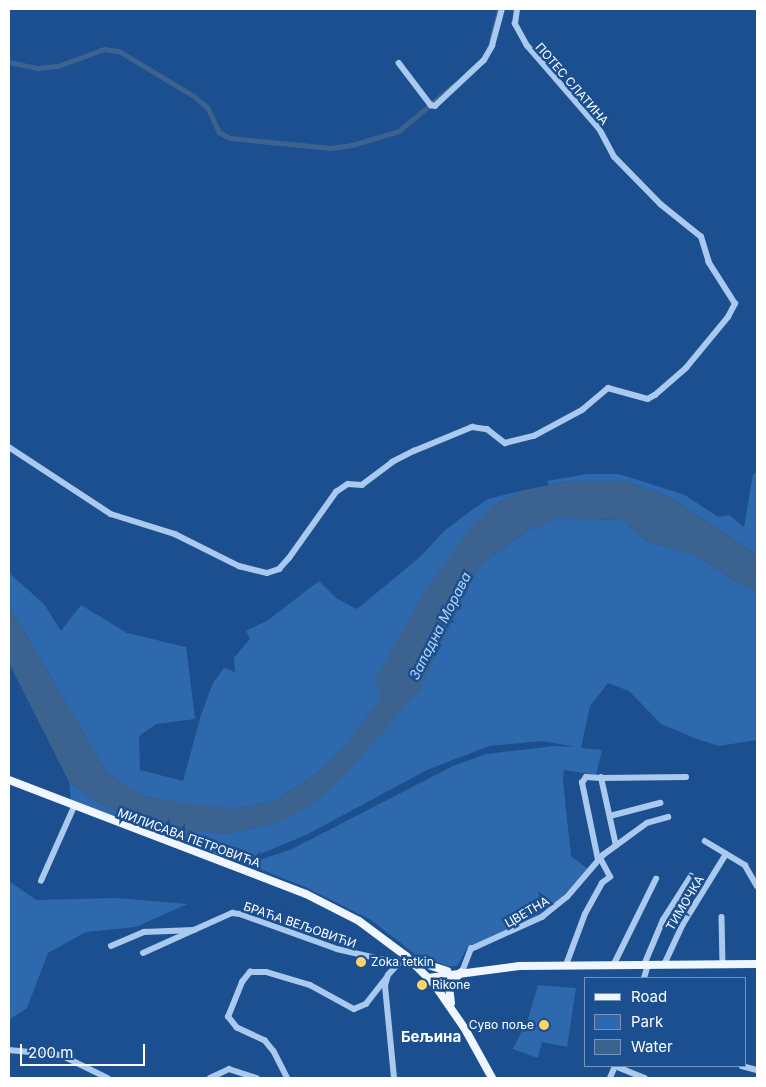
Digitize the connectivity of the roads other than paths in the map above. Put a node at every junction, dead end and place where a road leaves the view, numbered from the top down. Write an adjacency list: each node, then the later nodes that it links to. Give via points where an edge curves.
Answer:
1 (502, 9): 3 (street, via 492,46 484,60 435,106 430,105)
2 (517, 9): 4 (street, ПОТЕС СЛАТИНА, via 515,24 526,46 599,129 614,156 661,205 701,237 709,263 735,304 686,368 650,398 608,388 582,410 525,439 504,443 486,429 472,427 414,451 392,462 362,485 348,484 336,492 289,558 273,572 239,566 175,534 111,514)
3 (399, 63)
4 (9, 447)
5 (686, 777): 6 (street)
6 (601, 778): 10 (street); 15 (street, via 586,778 582,782)
7 (9, 780): 9 (main road, МИЛИСАВА ПЕТРОВИЋА)
8 (660, 803): 10 (street)
9 (74, 807): 18 (street); 24 (main road, МИЛИСАВА ПЕТРОВИЋА, via 306,894 359,921)
10 (610, 816): 13 (street)
11 (668, 817): 13 (street, ЦВЕТНА, via 649,822)
12 (706, 841): 14 (street)
13 (616, 846): 15 (street, ЦВЕТНА)
14 (726, 854): 19 (street, via 747,867); 30 (street, ТИМОЧКА, via 683,924)
15 (599, 859): 28 (street, via 610,877 602,884 585,914); 32 (street, ЦВЕТНА, via 567,897 548,913 526,927 471,949)
16 (691, 876): 29 (street, via 663,920)
17 (656, 879): 31 (street)
18 (41, 882)
19 (757, 886)
20 (722, 917): 26 (street)
21 (194, 930): 22 (street, БРАЋА ВЕЉОВИЋИ, via 144,932); 23 (street); 25 (street, БРАЋА ВЕЉОВИЋИ, via 232,913 240,914 337,949)
22 (111, 946)
23 (143, 953)
24 (408, 958): 25 (street); 32 (main road); 35 (main road)
25 (398, 963): 34 (street)
26 (722, 964): 27 (main road); 30 (main road)
27 (757, 964)
28 (566, 965): 31 (main road); 32 (main road)
29 (646, 965): 30 (main road); 31 (main road); 33 (street)
30 (664, 965)
31 (613, 966)
32 (458, 972): 35 (main road); 36 (main road, via 449,986)
33 (644, 977)
34 (386, 978): 42 (street, via 366,1004 354,1009 310,985 266,972 250,972 242,982 228,1017 232,1024 264,1041); 43 (street)
35 (428, 978): 36 (main road)
36 (454, 1012): 44 (main road)
37 (9, 1050): 39 (street, via 61,1055)
38 (618, 1067): 45 (street)
39 (108, 1078)
40 (210, 1078): 41 (street, via 229,1069)
41 (257, 1078)
42 (287, 1078)
43 (394, 1078)
44 (492, 1078)
45 (645, 1078)

